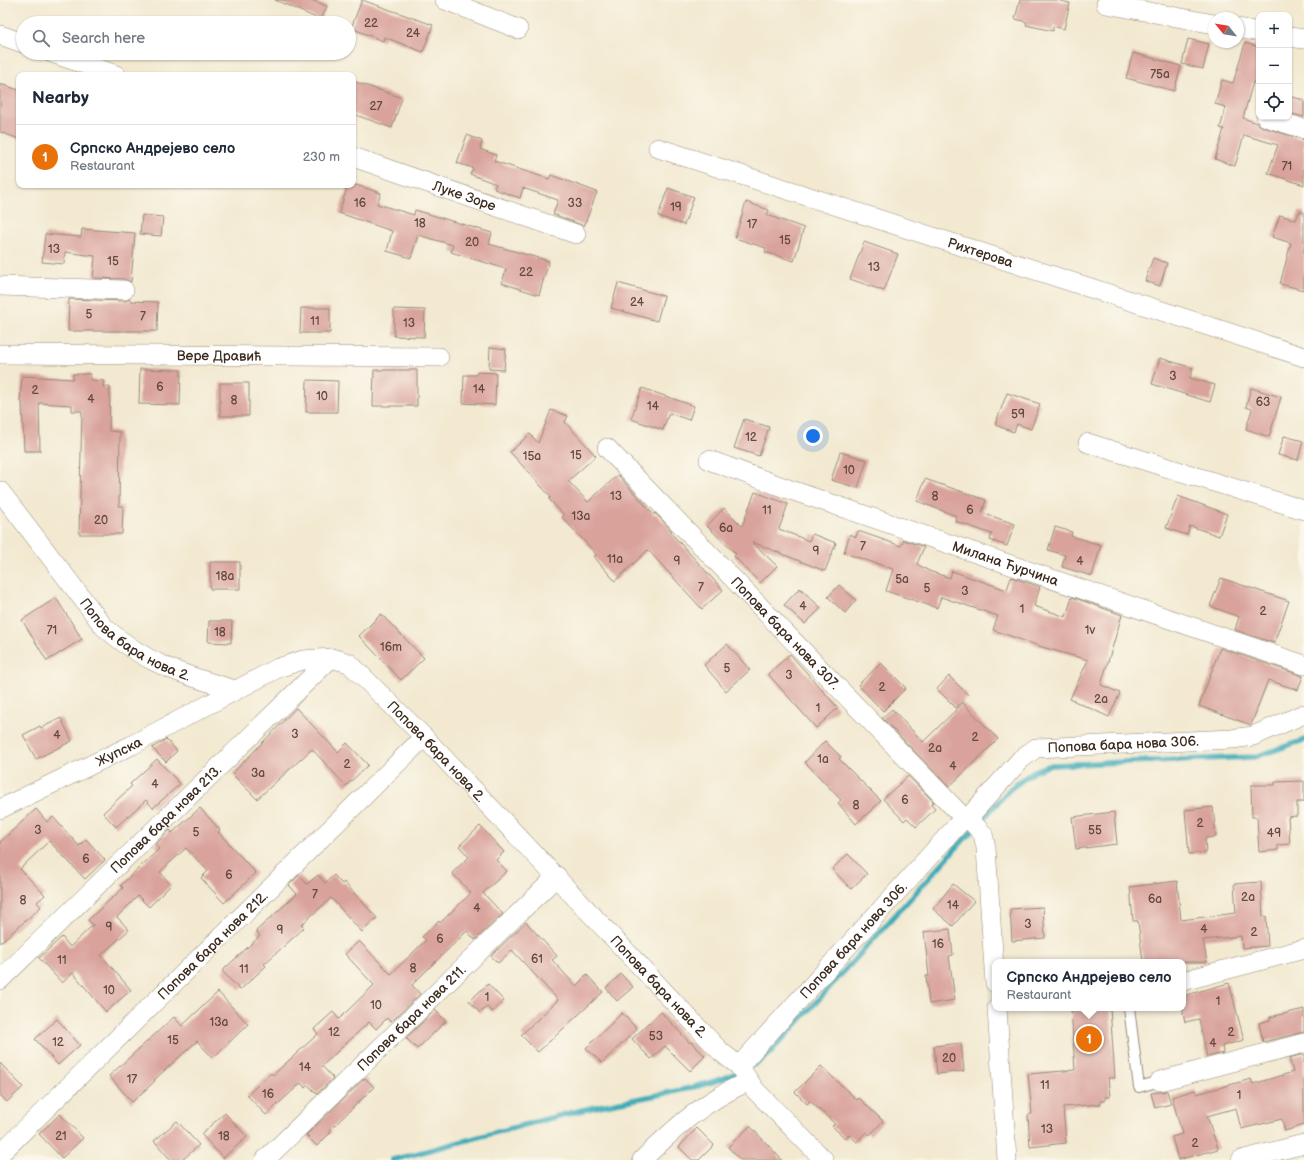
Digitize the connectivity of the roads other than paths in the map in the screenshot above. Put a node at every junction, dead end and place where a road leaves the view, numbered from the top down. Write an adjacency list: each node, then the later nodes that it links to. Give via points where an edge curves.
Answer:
1 (445, 0): 4 (street)
2 (1106, 4): 3 (street)
3 (1208, 23)
4 (518, 29)
5 (1244, 29): 6 (street)
6 (1256, 31)
7 (0, 35): 10 (street)
8 (1292, 38): 9 (street)
9 (1304, 40)
10 (16, 41)
11 (72, 60): 12 (street)
12 (107, 72)
13 (1276, 120): 14 (street)
14 (1304, 129)
15 (658, 148): 22 (street, Рихтерова)
16 (356, 158): 17 (street, Луке Зоре)
17 (576, 234)
18 (0, 286): 19 (street)
19 (124, 290)
20 (0, 354): 21 (street, Вере Дравић)
21 (439, 357)
22 (1304, 357)
23 (1088, 443): 27 (street)
24 (607, 448): 34 (street, Попова бара нова 307.)
25 (709, 460): 29 (street, Милана Ћурчина)
26 (0, 491): 30 (street, Попова бара нова 2., via 104,627 124,644 151,661 183,675)
27 (1304, 510)
28 (330, 658): 30 (street, Попова бара нова 2., via 303,660 278,668); 32 (street, Попова бара нова 2., via 349,663); 38 (street, Попова бара нова 213.)
29 (1304, 665)
30 (235, 690): 33 (street, Жупска, via 132,745)
31 (1304, 714): 34 (street, Попова бара нова 306., via 1253,736 1232,739 1036,748 1021,759)
32 (424, 737): 35 (street, Попова бара нова 2.); 46 (street, Попова бара нова 212.)
33 (0, 808)
34 (967, 818): 37 (street, via 983,834 986,848); 43 (street, Попова бара нова 306.)
35 (557, 876): 43 (street, Попова бара нова 2., via 721,1052); 47 (street, Попова бара нова 211.)
36 (1304, 949): 39 (street)
37 (993, 959)
38 (0, 980)
39 (1186, 980)
40 (997, 1011): 50 (street)
41 (1129, 1011): 44 (lane, via 1139,1087)
42 (1304, 1043): 44 (street)
43 (744, 1073): 48 (street, via 724,1092 679,1124); 49 (street, Попова бара нова 2., via 755,1090)
44 (1160, 1082)
45 (1304, 1144): 51 (street)
46 (0, 1154)
47 (265, 1160)
48 (642, 1160)
49 (824, 1160)
50 (1007, 1160)
51 (1241, 1160)

